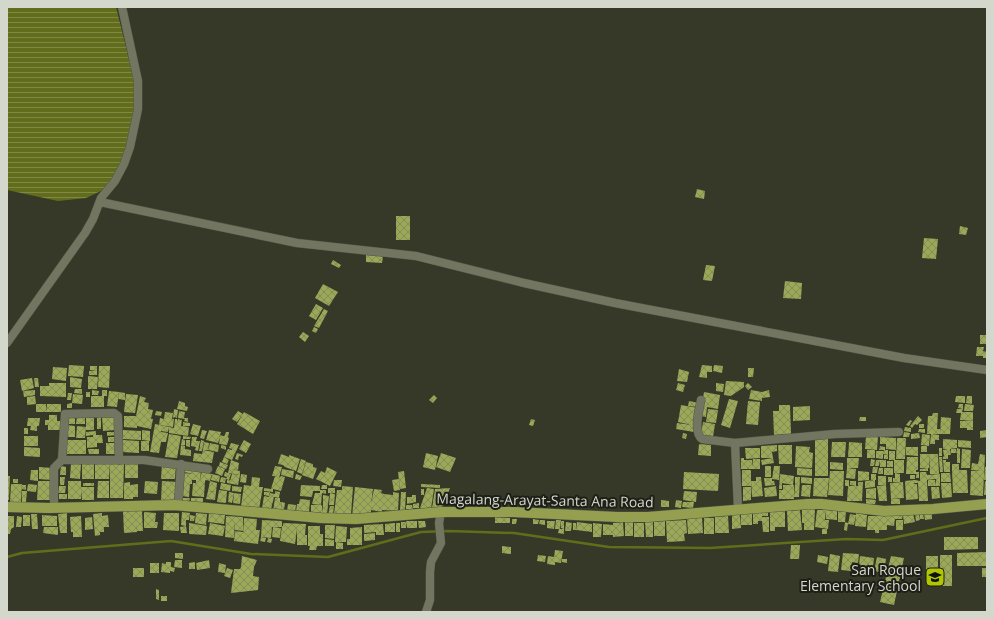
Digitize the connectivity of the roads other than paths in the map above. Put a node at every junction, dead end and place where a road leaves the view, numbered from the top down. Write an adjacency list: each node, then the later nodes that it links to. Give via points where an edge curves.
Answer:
1 (122, 7): 2 (street, via 138,81 138,109 124,164)
2 (100, 202): 3 (street, via 85,234); 4 (street, via 296,243 416,256 615,303 904,358)
3 (7, 343)
4 (987, 370)
5 (701, 400): 7 (street, via 698,436 702,439)
6 (899, 432): 7 (street, via 835,434)
7 (734, 443): 16 (street)
8 (62, 460): 9 (street); 9 (street, via 65,414 114,413 118,416); 15 (street, via 54,468)
9 (119, 460): 10 (street)
10 (181, 464): 11 (street); 13 (street)
11 (208, 469)
12 (987, 504): 16 (main road, Magalang-Arayat-Santa Ana Road, via 884,511 821,504)
13 (178, 506): 15 (main road, Magalang-Arayat-Santa Ana Road); 17 (main road, Magalang-Arayat-Santa Ana Road, via 356,519)
14 (7, 507): 15 (main road, Magalang-Arayat-Santa Ana Road)
15 (54, 508)
16 (738, 509): 17 (main road, Magalang-Arayat-Santa Ana Road, via 648,517)
17 (441, 512): 18 (street, via 441,543 431,562 430,600)
18 (426, 612)

